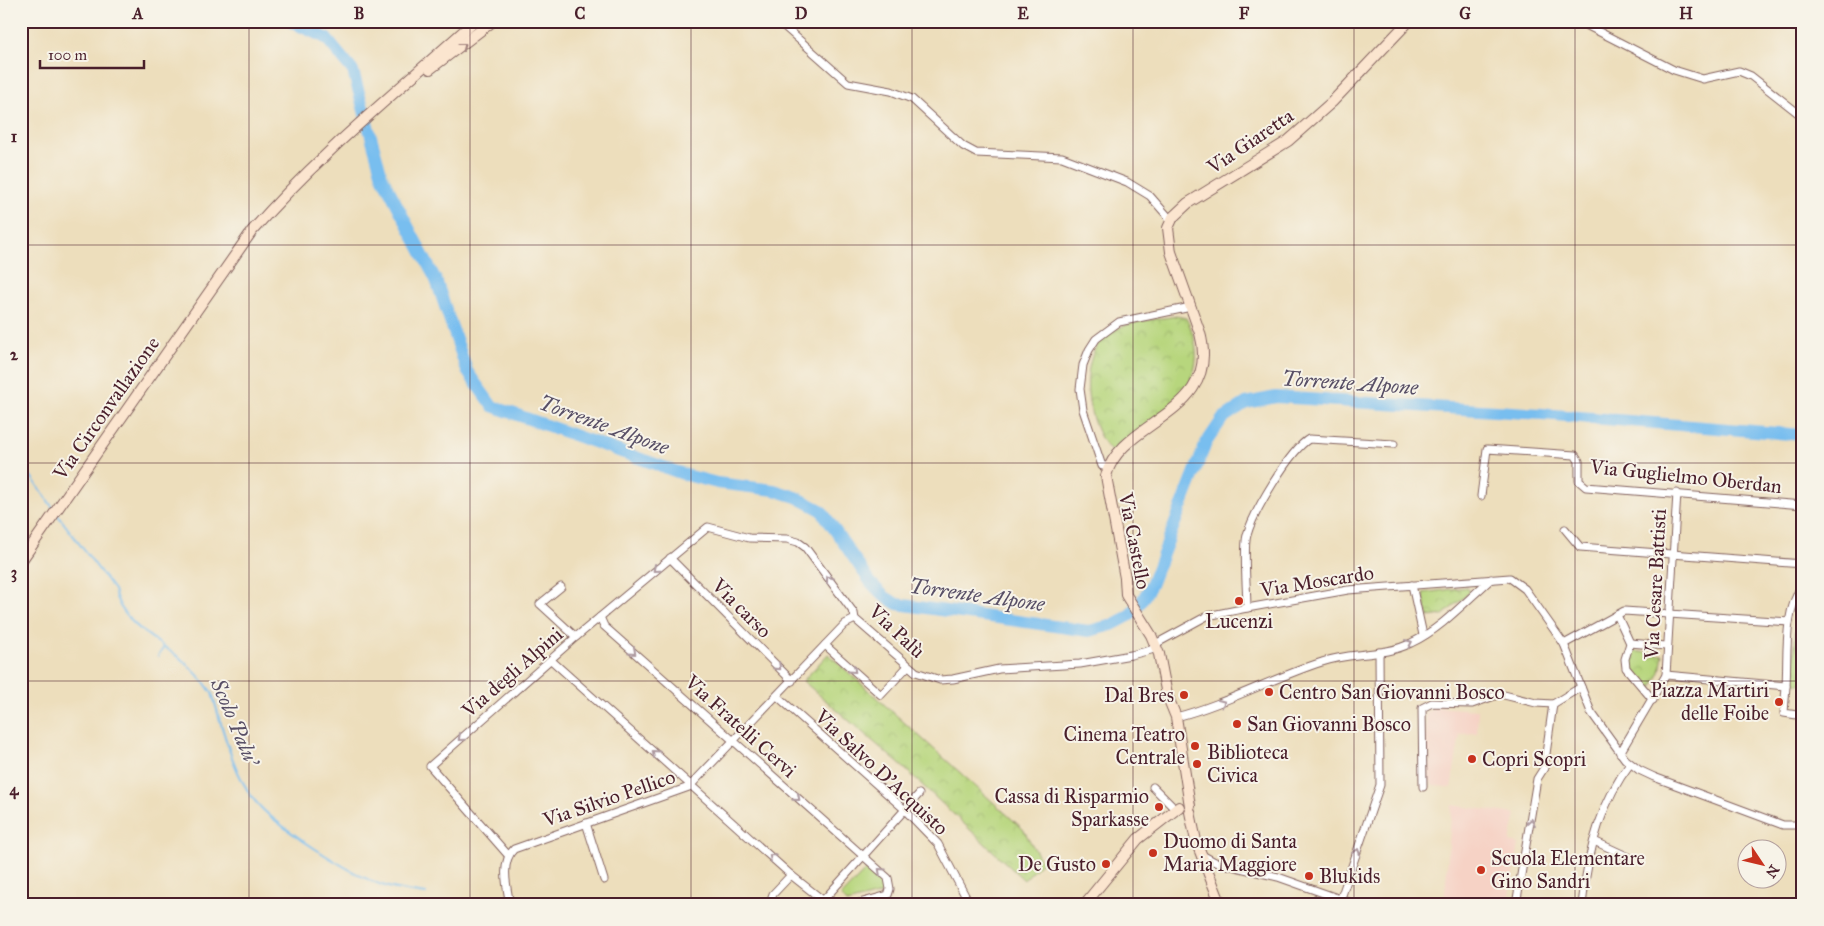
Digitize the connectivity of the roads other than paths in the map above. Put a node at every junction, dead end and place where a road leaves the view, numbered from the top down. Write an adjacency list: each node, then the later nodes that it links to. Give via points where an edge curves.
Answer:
1 (475, 21): 6 (street)
2 (493, 21): 6 (street, one-way to 2, via 462,47)
3 (778, 21): 8 (street, via 848,83 891,91 912,99 963,146 976,153 1062,157 1127,182 1150,196)
4 (1409, 21): 8 (street, Via Giaretta, via 1332,102 1288,141 1188,203)
5 (1578, 21): 7 (street, via 1674,70 1702,79 1739,71 1751,76)
6 (394, 94): 19 (street, Via Circonvallazione, via 289,188 252,231)
7 (1803, 116)
8 (1171, 220): 9 (street, via 1168,234 1171,252)
9 (1191, 307): 11 (street, Via Castello, via 1204,353 1196,384 1161,419 1116,454); 11 (street, Via Castello, via 1119,322 1096,339 1089,350 1080,389 1083,410 1102,466)
10 (1394, 444): 25 (street, via 1309,439 1300,444 1272,486 1246,536)
11 (1108, 466): 36 (street, Via Castello, via 1107,492 1126,595)
12 (1677, 493): 13 (street, Via Guglielmo Oberdan, via 1584,486 1579,481 1579,461 1575,455 1487,449); 14 (street, Via Guglielmo Oberdan); 17 (street, Via Cesare Battisti)
13 (1481, 496)
14 (1803, 505)
15 (708, 527): 18 (street, Via degli Alpini); 29 (street, Via Palù, one-way to 15, via 854,613 798,542 742,536)
16 (1565, 529): 17 (street, via 1580,547)
17 (1672, 552): 20 (street); 27 (street, Via Cesare Battisti)
18 (670, 558): 28 (street, Via degli Alpini, one-way to 28); 42 (street, Via carso, one-way to 42)
19 (21, 561)
20 (1803, 564)
21 (1491, 578): 23 (street, Via Moscardo); 31 (street); 34 (street, Via Moscardo, via 1510,578 1520,583)
22 (1803, 584): 30 (street, via 1795,598)
23 (1412, 585): 25 (street, Via Moscardo, via 1348,590); 31 (street)
24 (561, 587): 32 (street, via 540,604)
25 (1247, 608): 36 (street, Via Moscardo, via 1208,616)
26 (1617, 614): 27 (street); 33 (street); 34 (street)
27 (1669, 614): 30 (street); 37 (street, Via Cesare Battisti)
28 (600, 617): 32 (street, Via degli Alpini); 50 (street, Via Fratelli Cervi, one-way to 50, via 604,626)
29 (855, 619): 35 (street, Via Silvio Pellico, via 845,624); 40 (street, Via Palù)
30 (1789, 622): 43 (street)
31 (1423, 635): 38 (street, one-way to 31, via 1412,643)
32 (576, 637): 39 (street, Via degli Alpini)
33 (1630, 643): 37 (street); 46 (street, via 1626,668)
34 (1564, 644): 44 (street, Via Moscardo)
35 (825, 645): 40 (street, one-way to 40, via 881,696); 42 (street, Via Silvio Pellico)
36 (1156, 645): 40 (street, Via Palù, via 1151,650 1112,659 999,669 953,679 931,678); 49 (street, Via Castello, via 1167,695)
37 (1666, 646): 41 (street, Via Cesare Battisti)
38 (1379, 652): 49 (street, one-way to 38, via 1216,706 1270,680 1324,661); 68 (street, one-way to 38, via 1380,785)
39 (551, 660): 53 (street, one-way to 39); 62 (street, Via degli Alpini, one-way to 62, via 432,764 431,769)
40 (908, 666)
41 (1666, 675): 43 (street); 46 (street, Via Cesare Battisti)
42 (792, 681): 45 (street, Via Silvio Pellico)
43 (1786, 686): 48 (street, via 1784,713)
44 (1581, 687): 47 (street); 51 (street, Via Moscardo, via 1591,712)
45 (777, 696): 50 (street, Via Silvio Pellico); 58 (street, Via Salvo D'Acquisto)
46 (1653, 700): 51 (street, Via Cesare Battisti)
47 (1552, 704): 55 (street, via 1536,704 1500,694 1472,704 1432,702 1425,705 1422,708); 77 (street, one-way to 47, via 1537,779 1544,768)
48 (1803, 716)
49 (1176, 717): 57 (street, Via Castello, via 1186,783)
50 (734, 742): 53 (street, Via Silvio Pellico); 64 (street, Via Fratelli Cervi, one-way to 64)
51 (1620, 754): 52 (street, Via Moscardo)
52 (1630, 764): 60 (street, Via Moscardo, via 1783,825); 61 (street)
53 (692, 785): 59 (street, Via Silvio Pellico); 66 (street, one-way to 53)
54 (1153, 787): 57 (street)
55 (1423, 787)
56 (919, 794): 58 (street)
57 (1182, 809): 63 (street); 74 (street, via 1162,818 1138,839)
58 (904, 811): 64 (street); 73 (street, Via Salvo D'Acquisto, via 938,844)
59 (586, 823): 62 (street, Via Silvio Pellico, via 514,849); 67 (street)
60 (1801, 827)
61 (1594, 841): 65 (street); 78 (street, via 1586,864)
62 (508, 855): 70 (street)
63 (1202, 855): 68 (street, via 1215,862 1278,877); 75 (street)
64 (864, 856): 69 (street); 72 (street, Via Fratelli Cervi, one-way to 64, via 882,898 890,889 888,878)
65 (1631, 858)
66 (791, 875): 69 (street); 71 (street, via 773,894)
67 (604, 880)
68 (1341, 898): 76 (street)
69 (823, 903)
70 (510, 905)
71 (769, 905)
72 (852, 905)
73 (970, 905)
74 (1084, 905)
75 (1221, 905)
76 (1357, 905)
77 (1516, 905)
78 (1582, 905)

